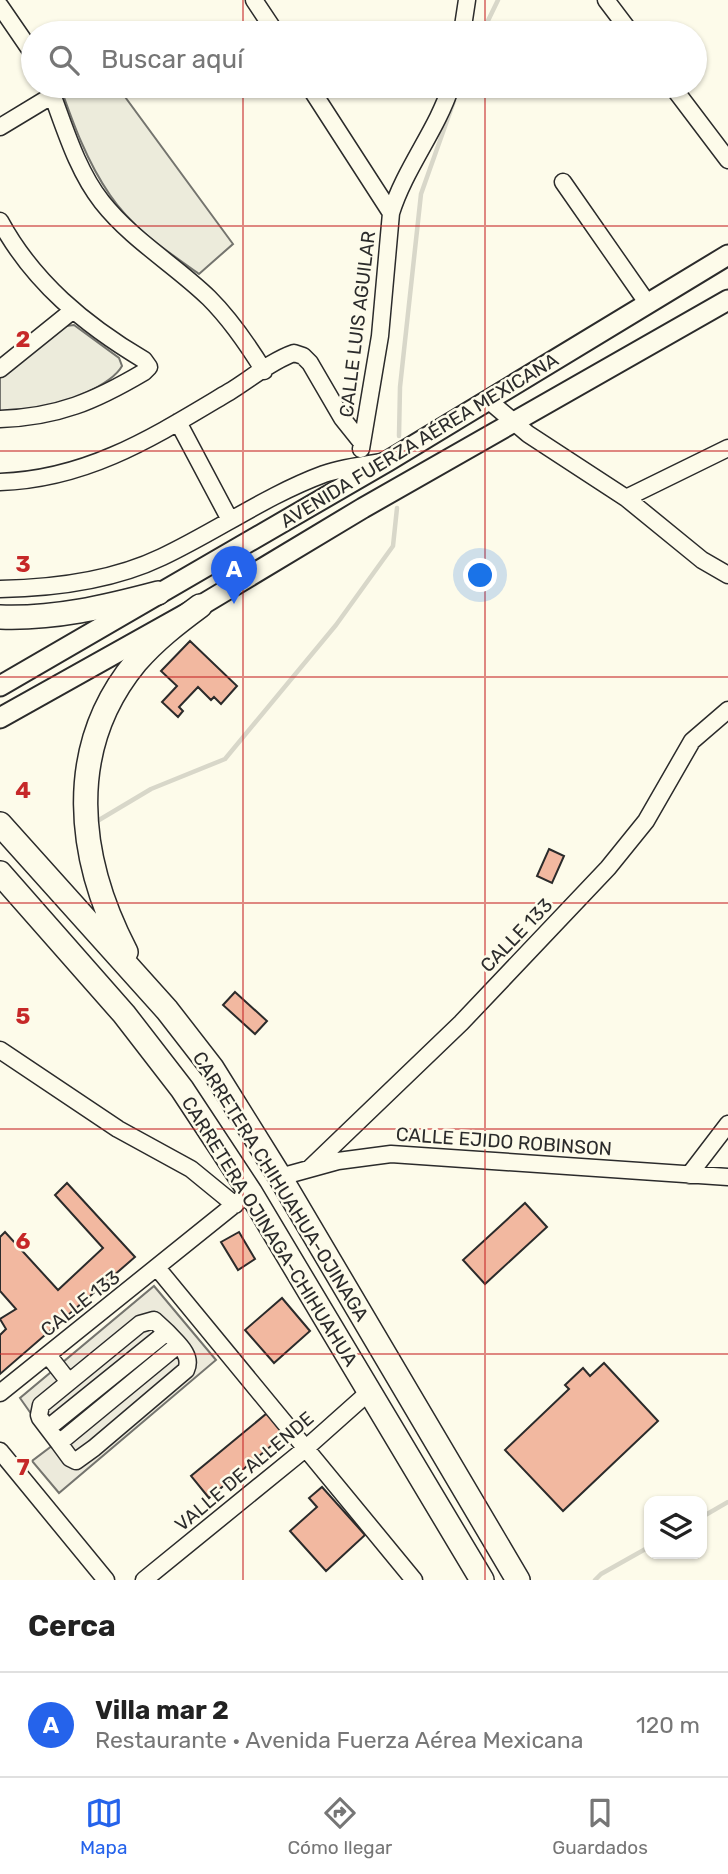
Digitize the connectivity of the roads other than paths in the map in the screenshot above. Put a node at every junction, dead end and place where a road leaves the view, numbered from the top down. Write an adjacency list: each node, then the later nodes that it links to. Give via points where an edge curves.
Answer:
1 (254, 0): 5 (street)
2 (467, 0): 6 (street)
3 (606, 0): 7 (street)
4 (0, 6): 8 (street)
5 (268, 21)
6 (464, 21)
7 (622, 21)
8 (21, 37)
9 (40, 98): 14 (street)
10 (54, 98): 25 (street, via 80,165 102,202 209,298)
11 (317, 98): 17 (street, CALLE LUIS AGUILAR)
12 (446, 98): 17 (street)
13 (681, 98): 15 (street)
14 (0, 127)
15 (728, 160)
16 (562, 182): 22 (street)
17 (391, 213): 30 (street, CALLE LUIS AGUILAR, via 380,336)
18 (0, 221): 19 (street)
19 (5, 245): 23 (street)
20 (728, 255): 22 (main road, AVENIDA FUERZA AÉREA MEXICANA)
21 (728, 300): 29 (main road, AVENIDA FUERZA AÉREA MEXICANA)
22 (648, 303): 26 (main road, AVENIDA FUERZA AÉREA MEXICANA)
23 (72, 311): 24 (street); 27 (street, via 144,360 148,369 106,394 62,412)
24 (0, 369)
25 (264, 371): 28 (street); 30 (street, via 289,355 306,359)
26 (488, 400): 29 (street); 32 (main road, AVENIDA FUERZA AÉREA MEXICANA)
27 (0, 419)
28 (178, 422): 34 (street, via 116,456 78,470); 36 (street)
29 (514, 422): 35 (street); 40 (main road, AVENIDA FUERZA AÉREA MEXICANA)
30 (362, 443): 33 (street, CALLE LUIS AGUILAR)
31 (728, 449): 35 (street)
32 (388, 461): 33 (street); 39 (main road, AVENIDA FUERZA AÉREA MEXICANA)
33 (357, 466): 36 (street, via 290,488)
34 (0, 482)
35 (626, 498): 37 (street, via 702,560)
36 (230, 520): 38 (street, via 138,567 67,584)
37 (728, 575)
38 (0, 589)
39 (158, 593): 41 (highway, via 85,612); 42 (main road, AVENIDA FUERZA AÉREA MEXICANA)
40 (200, 606): 44 (main road, AVENIDA FUERZA AÉREA MEXICANA); 47 (highway, via 164,633 135,664 99,728 86,778 85,819 93,871 112,923)
41 (0, 617)
42 (0, 686)
43 (728, 709): 50 (street, CALLE 133, via 692,741 646,821 608,868 461,1023)
44 (0, 718)
45 (0, 824): 47 (highway, CARRETERA CHIHUAHUA-OJINAGA)
46 (0, 873): 54 (highway, CARRETERA OJINAGA-CHIHUAHUA, via 124,1014 182,1089)
47 (141, 979): 52 (highway, CARRETERA CHIHUAHUA-OJINAGA, via 212,1068)
48 (0, 1050): 54 (street, via 118,1129)
49 (728, 1124): 51 (street)
50 (309, 1169): 51 (street, CALLE EJIDO ROBINSON, via 391,1154); 52 (street, CALLE EJIDO ROBINSON)
51 (689, 1175): 53 (street, CALLE EJIDO ROBINSON)
52 (280, 1177): 71 (highway, CARRETERA CHIHUAHUA-OJINAGA)
53 (728, 1177)
54 (243, 1199): 55 (street, CALLE 133); 61 (highway, CARRETERA OJINAGA-CHIHUAHUA)
55 (158, 1269): 56 (street, CALLE 133); 65 (street)
56 (84, 1327): 58 (street); 59 (street, CALLE 133)
57 (173, 1338): 58 (street, via 154,1320 128,1331); 63 (street); 64 (street); 64 (street, via 188,1358 186,1370 79,1459 67,1456)
58 (106, 1350): 60 (street)
59 (48, 1355): 60 (street); 62 (street, CALLE 133)
60 (69, 1382): 63 (street, via 39,1408 38,1415)
61 (369, 1392): 65 (street, VALLE DE ALLENDE); 70 (highway, CARRETERA OJINAGA-CHIHUAHUA)
62 (0, 1393)
63 (48, 1428): 64 (street)
64 (59, 1443)
65 (305, 1449): 68 (street, VALLE DE ALLENDE); 69 (street)
66 (0, 1451): 67 (street)
67 (106, 1580)
68 (144, 1580)
69 (414, 1580)
70 (482, 1580)
71 (517, 1580)

